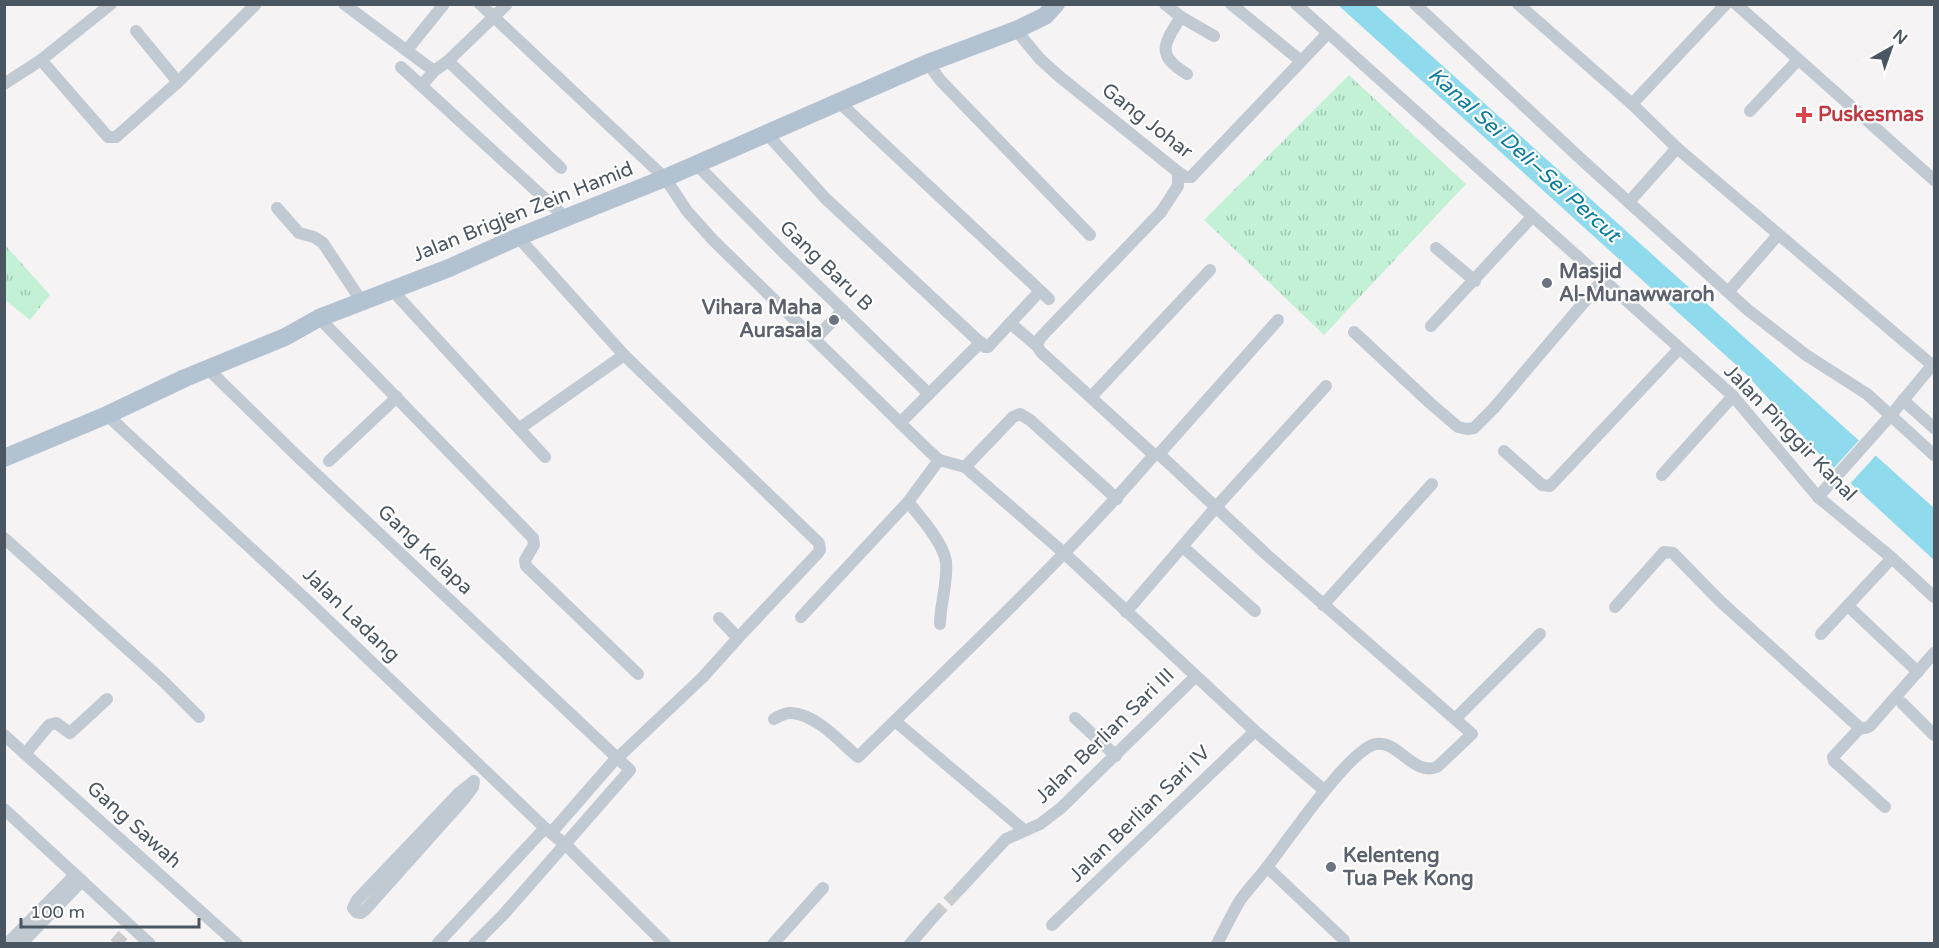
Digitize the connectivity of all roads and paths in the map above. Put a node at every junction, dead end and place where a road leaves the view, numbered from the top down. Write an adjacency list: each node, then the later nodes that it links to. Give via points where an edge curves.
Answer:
1 (111, 4): 22 (street)
2 (256, 4): 30 (street)
3 (344, 4): 21 (street)
4 (444, 4): 21 (street)
5 (480, 4): 16 (street)
6 (507, 4): 16 (street)
7 (1056, 4): 17 (main road, Jalan Brigjen Zein Hamid, via 1045,16)
8 (1165, 4): 15 (street)
9 (1231, 4): 24 (street)
10 (1296, 4): 19 (street, Jalan Pinggir Kanal)
11 (1414, 4): 43 (street)
12 (1518, 4): 34 (street)
13 (1726, 4): 34 (street)
14 (1736, 4): 25 (street)
15 (1181, 16): 20 (street); 29 (street, via 1166,51 1167,59)
16 (494, 17): 23 (street); 41 (street)
17 (1016, 30): 26 (main road, Jalan Brigjen Zein Hamid); 40 (street, Gang Johar, via 1060,77)
18 (136, 31): 30 (street)
19 (1328, 33): 24 (street, Gang Johar); 45 (street, Jalan Pinggir Kanal)
20 (1214, 36)
21 (407, 50): 28 (street)
22 (41, 60): 30 (street, via 108,137 122,133); 31 (street)
23 (448, 61): 28 (street); 39 (street)
24 (1301, 61): 40 (street, Gang Johar, via 1191,177)
25 (1797, 61): 35 (street); 42 (street)
26 (928, 63): 33 (main road, Jalan Brigjen Zein Hamid); 47 (street)
27 (401, 67): 32 (street)
28 (434, 71): 32 (street)
29 (1187, 74)
30 (178, 82)
31 (4, 84)
32 (422, 85): 46 (street)
33 (839, 102): 36 (main road, Jalan Brigjen Zein Hamid); 60 (street, via 1044,295)
34 (1632, 104): 37 (street)
35 (1750, 111)
36 (767, 134): 38 (main road, Jalan Brigjen Zein Hamid); 64 (street, via 825,198)
37 (1677, 148): 43 (street); 48 (street)
38 (696, 164): 41 (main road, Jalan Brigjen Zein Hamid); 57 (street, Gang Baru B)
39 (561, 168)
40 (1178, 172): 65 (street, via 1178,186 1161,212 1040,338)
41 (665, 178): 46 (main road, Jalan Brigjen Zein Hamid); 63 (street, via 701,228)
42 (1935, 180)
43 (1629, 202): 55 (street)
44 (277, 208): 56 (street, via 299,234 323,243)
45 (1532, 217): 52 (street); 53 (street, Jalan Pinggir Kanal)
46 (566, 218): 49 (main road, Jalan Brigjen Zein Hamid)
47 (1090, 235)
48 (1778, 235): 55 (street); 68 (street)
49 (518, 237): 54 (main road, Jalan Brigjen Zein Hamid); 67 (street)
50 (1436, 248): 52 (street)
51 (1210, 270): 74 (street)
52 (1475, 281): 61 (street)
53 (1602, 281): 62 (street, via 1474,428 1458,427); 66 (street, Jalan Pinggir Kanal)
54 (392, 290): 56 (main road, Jalan Brigjen Zein Hamid); 79 (street)
55 (1729, 291): 77 (street, via 1806,355 1868,394)
56 (362, 302): 58 (main road, Jalan Brigjen Zein Hamid)
57 (843, 310): 63 (street); 71 (street, Gang Baru B)
58 (319, 318): 69 (main road, Jalan Brigjen Zein Hamid); 73 (street)
59 (1278, 320): 82 (street)
60 (1010, 323): 64 (street, via 988,347); 65 (street)
61 (1431, 326)
62 (1354, 332)
63 (815, 339): 78 (street)
64 (981, 342): 71 (street)
65 (1037, 346): 74 (street)
66 (1679, 349): 72 (street, Jalan Pinggir Kanal); 81 (street, via 1550,486 1542,484)
67 (624, 355): 79 (street); 110 (street, via 819,543 820,550)
68 (1933, 364): 75 (street)
69 (208, 370): 76 (main road, Jalan Brigjen Zein Hamid); 128 (street, Gang Kelapa)
70 (1326, 386): 94 (street)
71 (929, 394): 78 (street)
72 (1733, 396): 89 (street); 91 (street, Jalan Pinggir Kanal)
73 (397, 397): 87 (street); 113 (street, via 533,538 526,566)
74 (1091, 397): 82 (street)
75 (1903, 400): 77 (street); 80 (street)
76 (107, 415): 85 (main road, Jalan Brigjen Zein Hamid); 129 (street, Jalan Ladang)
77 (1889, 417): 83 (street); 91 (street)
78 (900, 423): 86 (street)
79 (520, 428): 84 (street)
80 (1935, 428)
81 (1503, 451)
82 (1156, 455): 92 (street); 94 (street)
83 (1935, 455)
84 (545, 457)
85 (4, 458)
86 (939, 460): 88 (street); 93 (street)
87 (329, 461)
88 (965, 467): 92 (street, via 1020,414); 97 (street)
89 (1662, 476)
90 (1432, 484): 100 (street)
91 (1822, 492): 98 (street, Jalan Pinggir Kanal)
92 (1117, 499): 97 (street)
93 (908, 502): 105 (street); 107 (street, via 946,559)
94 (1216, 507): 96 (street); 100 (street)
95 (4, 538): 117 (street)
96 (1183, 547): 103 (street); 104 (street)
97 (1064, 553): 104 (street); 121 (street)
98 (1892, 558): 99 (street, Jalan Pinggir Kanal); 101 (street)
99 (1935, 597)
100 (1323, 605): 119 (street)
101 (1848, 606): 109 (street); 112 (street)
102 (1615, 607): 122 (street, via 1664,552 1673,553 1719,601)
103 (1254, 611)
104 (1126, 612): 114 (street)
105 (801, 616)
106 (719, 618): 110 (street)
107 (940, 624)
108 (1540, 634): 119 (street)
109 (1821, 634)
110 (738, 638): 128 (street, via 703,677)
111 (1935, 653): 112 (street)
112 (1918, 672): 122 (street, via 1870,726)
113 (638, 674)
114 (1196, 676): 123 (street); 127 (street, Jalan Berlian Sari III)
115 (107, 699): 126 (street, via 70,732 56,723 50,725)
116 (1902, 703): 125 (street)
117 (199, 717)
118 (1075, 718): 127 (street)
119 (1456, 718): 130 (street, via 1472,734 1437,767 1421,768 1390,748 1375,744)
120 (774, 719): 121 (street, via 785,713 801,715 824,728 858,757)
121 (895, 721): 134 (street)
122 (1860, 728): 131 (street, via 1833,757 1834,761)
123 (1255, 731): 130 (street); 142 (street, Jalan Berlian Sari IV)
124 (4, 735): 126 (street, Gang Sawah)
125 (1935, 735)
126 (25, 754): 147 (street, Gang Sawah)
127 (1116, 756): 134 (street, Jalan Berlian Sari III, via 1047,819)
128 (617, 758): 133 (street); 135 (street, via 630,770)
129 (483, 770): 133 (street, Jalan Ladang); 139 (street)
130 (1324, 790): 136 (street)
131 (1885, 807)
132 (4, 809): 137 (street)
133 (548, 830): 135 (street, Jalan Ladang); 148 (street)
134 (1024, 830): 140 (street, Jalan Berlian Sari III, via 1006,839)
135 (566, 844): 149 (street); 150 (street, Jalan Ladang)
136 (1267, 867): 143 (street); 153 (street, via 1241,899)
137 (78, 878): 144 (street); 145 (street); 146 (street, via 129,929)
138 (823, 888): 151 (street)
139 (376, 889)
140 (958, 891)
141 (935, 915): 152 (street)
142 (1052, 925)
143 (1344, 940)
144 (6, 943)
145 (21, 944)
146 (150, 944)
147 (237, 944)
148 (436, 944)
149 (474, 944)
150 (665, 944)
151 (773, 944)
152 (910, 944)
153 (1217, 944)

